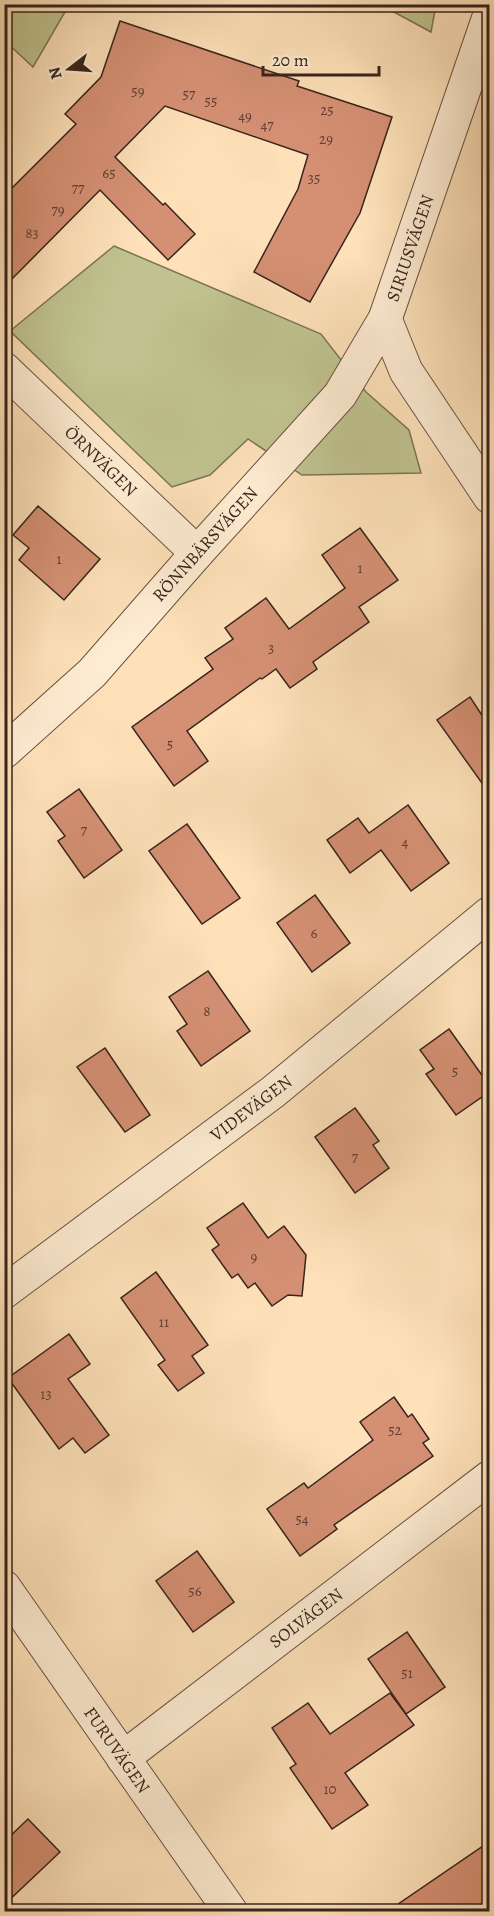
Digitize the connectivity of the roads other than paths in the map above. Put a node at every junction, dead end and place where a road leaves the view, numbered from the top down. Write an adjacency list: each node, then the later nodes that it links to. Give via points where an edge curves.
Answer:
1 (489, 14): 2 (street, SIRIUSVÄGEN)
2 (385, 319): 4 (street, SIRIUSVÄGEN, via 406,371); 5 (street, RÖNNBÄRSVÄGEN, via 340,394)
3 (4, 369): 5 (street, ÖRNVÄGEN)
4 (489, 497)
5 (197, 553): 6 (street, RÖNNBÄRSVÄGEN, via 92,673)
6 (4, 753)
7 (489, 914): 8 (street, VIDEVÄGEN, via 273,1092)
8 (4, 1293)
9 (489, 1477): 11 (street, SOLVÄGEN)
10 (4, 1587): 11 (street, FURUVÄGEN)
11 (123, 1758): 12 (street, FURUVÄGEN)
12 (231, 1911)

